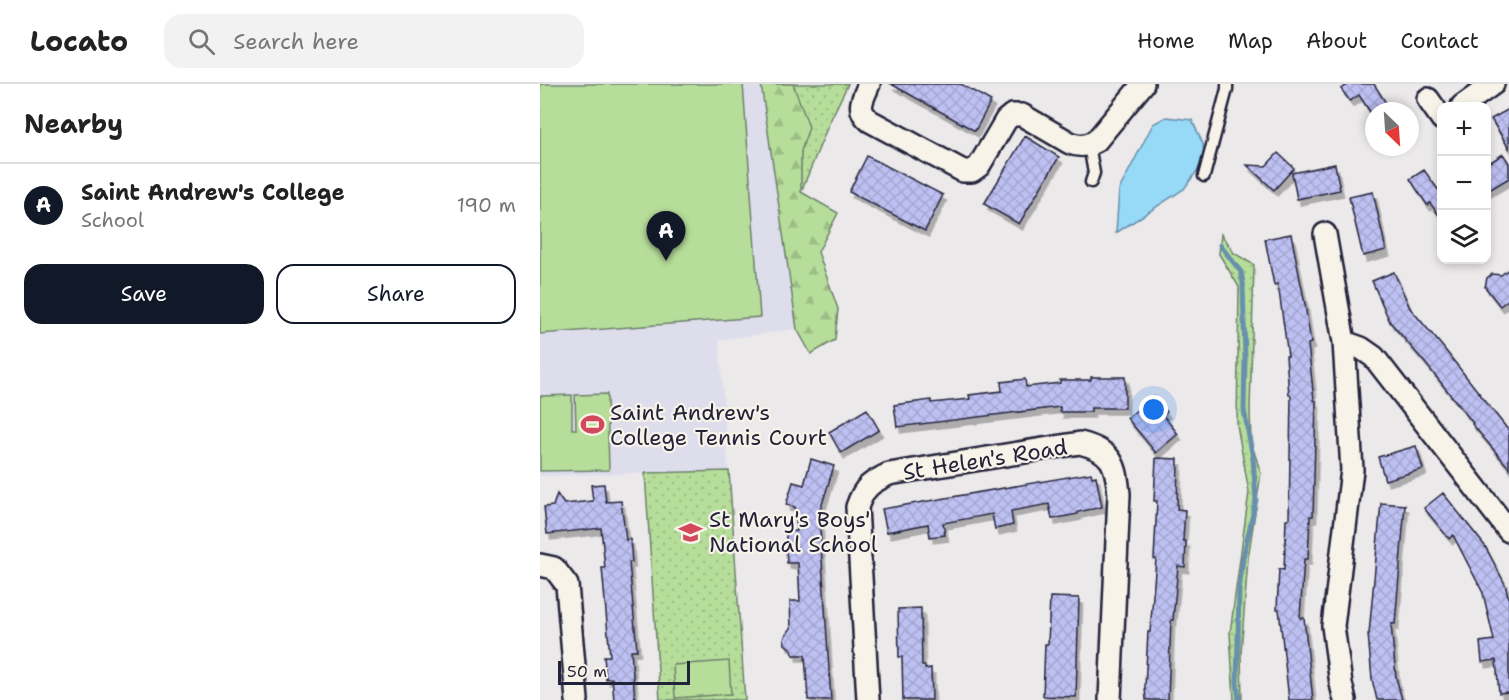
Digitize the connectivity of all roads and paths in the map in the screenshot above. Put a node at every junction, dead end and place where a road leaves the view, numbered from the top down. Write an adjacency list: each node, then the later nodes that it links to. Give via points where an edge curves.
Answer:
1 (869, 84): 8 (street, via 861,105 864,117 963,171 979,166 1012,115 1022,115 1070,143)
2 (1143, 84): 8 (street)
3 (1227, 84): 9 (lane)
4 (1493, 84): 6 (street)
5 (1428, 99): 7 (street)
6 (1468, 102)
7 (1437, 112)
8 (1089, 145): 10 (lane, via 1094,173)
9 (1204, 176)
10 (1091, 182)
11 (1325, 234): 12 (street)
12 (1344, 342): 13 (street, via 1374,357); 18 (street, via 1352,470 1333,626)
13 (1509, 531)
14 (540, 565): 15 (street, via 554,568 567,585)
15 (577, 700)
16 (868, 700): 17 (street, St Helen's Road, via 857,507 866,488 889,474 1080,443 1104,452 1112,460 1117,476)
17 (1110, 700)
18 (1345, 700)

